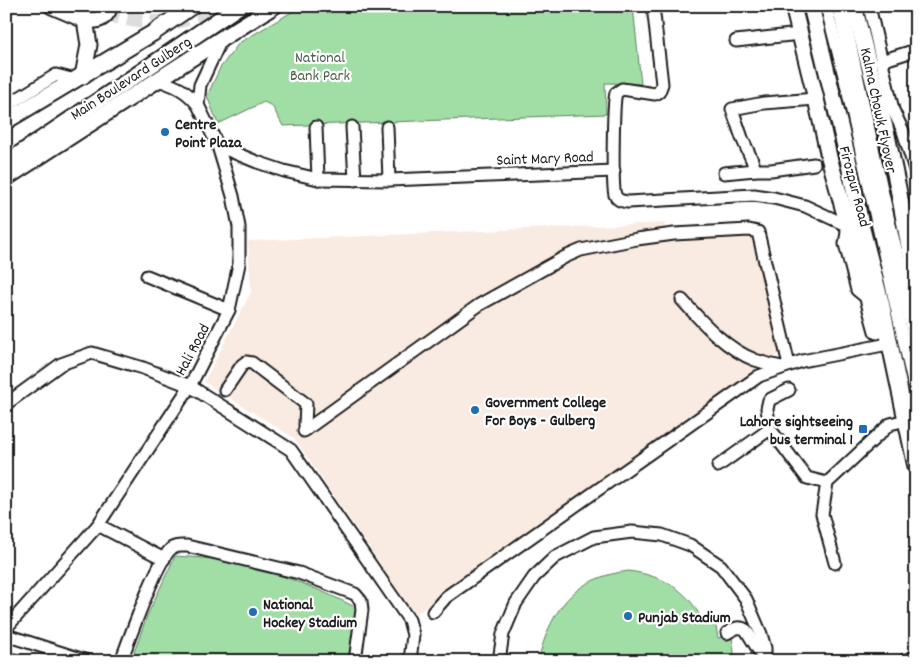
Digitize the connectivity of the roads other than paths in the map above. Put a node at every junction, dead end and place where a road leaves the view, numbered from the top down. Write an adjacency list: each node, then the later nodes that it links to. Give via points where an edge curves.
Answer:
1 (52, 6): 13 (main road)
2 (107, 6): 13 (main road, via 104,17)
3 (192, 6): 19 (main road, Main Boulevard Gulberg, via 153,34)
4 (239, 6): 32 (main road)
5 (274, 6): 15 (main road, Main Boulevard Gulberg)
6 (653, 6): 35 (street, via 661,89 655,94 622,89 616,93)
7 (792, 6): 14 (main road, Firozpur Road)
8 (811, 6): 43 (main road, via 848,159)
9 (826, 6): 55 (street)
10 (840, 6): 42 (main road, Kalma Chowk Flyover)
11 (854, 6): 30 (main road, Firozpur Road)
12 (869, 6): 18 (street)
13 (85, 20): 19 (main road, via 89,45)
14 (800, 34): 16 (street); 21 (main road, Firozpur Road)
15 (221, 38): 20 (main road, Main Boulevard Gulberg); 22 (street, via 200,85)
16 (736, 41)
17 (916, 50): 18 (street)
18 (881, 61): 29 (street, via 893,110)
19 (79, 78): 23 (street, via 56,75); 24 (main road, Main Boulevard Gulberg)
20 (158, 80): 22 (street, via 188,93); 38 (main road, Main Boulevard Gulberg)
21 (816, 99): 34 (street, via 732,108); 43 (main road, Firozpur Road, via 829,157)
22 (198, 105): 31 (street, Hali Road)
23 (6, 106)
24 (6, 121)
25 (316, 127): 39 (street)
26 (352, 127): 40 (street)
27 (387, 127): 41 (street)
28 (916, 128): 29 (street)
29 (903, 131): 30 (street); 37 (street)
30 (887, 135): 46 (main road, Firozpur Road, via 912,262)
31 (218, 146): 39 (street, Saint Mary Road, via 257,162); 47 (street, Hali Road, via 239,227 239,264)
32 (6, 162)
33 (814, 164): 34 (street)
34 (755, 170): 36 (street)
35 (614, 171): 41 (street, Saint Mary Road); 43 (street, Saint Mary Road, via 614,193 621,201 760,196 805,206)
36 (724, 173)
37 (916, 173)
38 (6, 178)
39 (318, 179): 40 (street, Saint Mary Road)
40 (355, 180): 41 (street, Saint Mary Road)
41 (389, 180)
42 (887, 221): 46 (main road, Firozpur Road)
43 (854, 226): 49 (main road, Firozpur Road, via 868,299); 51 (main road, Firozpur Road, via 881,302)
44 (147, 276): 47 (street)
45 (682, 300): 50 (street, via 718,337 737,350 754,359)
46 (908, 303): 48 (main road, Firozpur Road)
47 (230, 310): 52 (street, Hali Road)
48 (916, 336)
49 (882, 345): 50 (street); 51 (main road, Firozpur Road)
50 (786, 366): 53 (street, via 758,232 749,230 674,234 581,250 565,256 479,305 305,430 306,404 252,363 242,365); 65 (street, via 759,376 446,597)
51 (895, 371): 57 (main road, Firozpur Road)
52 (190, 386): 56 (street, via 92,353 61,364); 62 (street, Hali Road); 72 (street, via 291,450 409,620 413,635)
53 (225, 390)
54 (789, 390): 58 (street, via 769,400)
55 (916, 396)
56 (6, 404)
57 (906, 420): 60 (main road, Firozpur Road); 61 (street, via 890,424)
58 (770, 429): 59 (street); 61 (street, via 807,478)
59 (718, 466)
60 (916, 468)
61 (827, 483): 64 (street, via 822,514)
62 (98, 525): 63 (street); 66 (street, Hali Road)
63 (164, 559): 70 (street); 71 (street, via 178,545 187,546 299,573 355,594 361,601 362,610)
64 (835, 563)
65 (433, 612)
66 (7, 629): 69 (street)
67 (727, 633): 74 (street, via 738,627 746,630)
68 (916, 657): 75 (street)
69 (87, 661)
70 (121, 661)
71 (355, 661)
72 (410, 661)
73 (498, 661): 74 (street, via 503,634 516,603 534,576 555,557 594,537 632,532 662,535 690,545 721,566 746,599 761,634)
74 (765, 661)
75 (903, 661)

